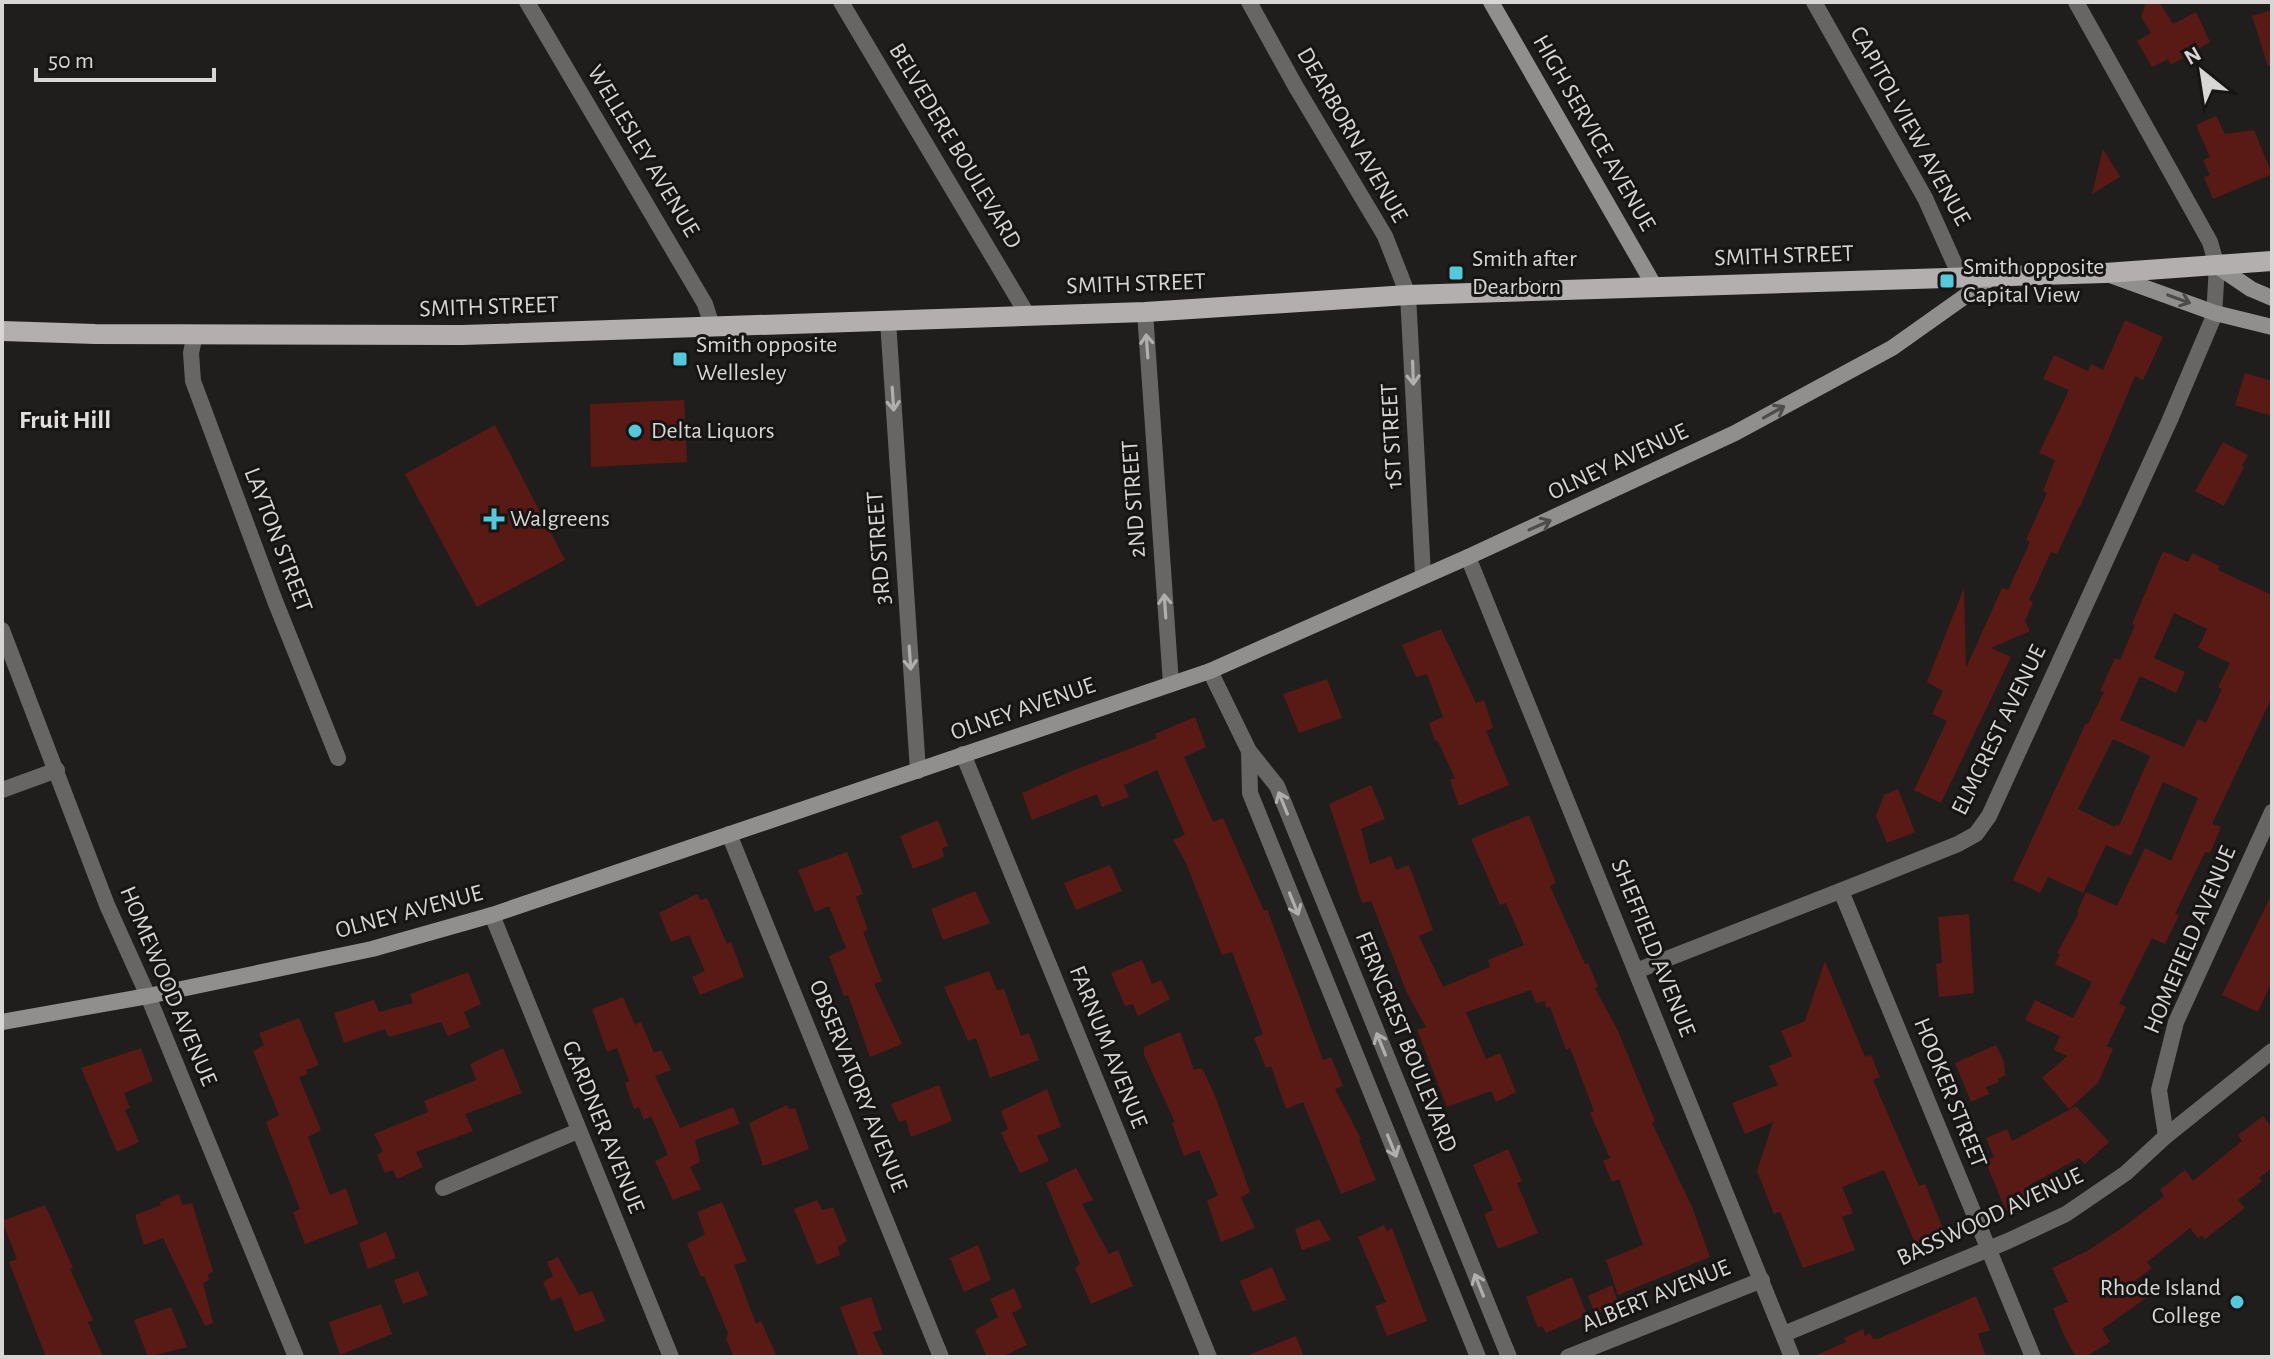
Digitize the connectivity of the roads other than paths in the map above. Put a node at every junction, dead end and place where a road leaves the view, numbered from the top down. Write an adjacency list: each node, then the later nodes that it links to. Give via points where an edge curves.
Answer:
1 (527, 2): 19 (street, WELLESLEY AVENUE, via 705,304)
2 (841, 2): 17 (street, BELVEDERE BOULEVARD)
3 (1249, 2): 13 (street, DEARBORN AVENUE, via 1385,236)
4 (1491, 2): 12 (street, HIGH SERVICE AVENUE)
5 (1814, 2): 11 (street, CAPITOL VIEW AVENUE, via 1925,198)
6 (2076, 2): 8 (street, via 2210,242)
7 (2272, 261): 8 (main road, SMITH STREET)
8 (2217, 266): 9 (main road, SMITH STREET); 14 (street); 16 (street)
9 (2105, 273): 10 (main road, SMITH STREET); 16 (street, one-way to 16)
10 (1995, 275): 11 (main road, SMITH STREET); 23 (street, OLNEY AVENUE, one-way to 10, via 1735,433 1892,348)
11 (1960, 276): 12 (main road, SMITH STREET)
12 (1655, 287): 13 (main road, SMITH STREET)
13 (1408, 295): 15 (main road, SMITH STREET); 24 (street, 1ST STREET, one-way to 24)
14 (2272, 298)
15 (1145, 312): 17 (main road, SMITH STREET); 27 (street, 2ND STREET, one-way to 15)
16 (2215, 313): 20 (street); 36 (street, ELMCREST AVENUE, via 1989,816 1976,834 1958,844)
17 (1027, 314): 18 (main road, SMITH STREET)
18 (888, 321): 19 (main road, SMITH STREET); 32 (street, 3RD STREET, one-way to 32)
19 (712, 326): 22 (main road, SMITH STREET, via 462,335)
20 (2272, 327)
21 (2, 331): 22 (main road, SMITH STREET)
22 (195, 334): 30 (street, LAYTON STREET, via 193,381)
23 (1468, 557): 24 (street, OLNEY AVENUE); 38 (street, SHEFFIELD AVENUE)
24 (1423, 575): 26 (street, OLNEY AVENUE)
25 (2, 630): 31 (street, HOMEWOOD AVENUE)
26 (1210, 671): 27 (street, OLNEY AVENUE); 28 (street, FERNCREST BOULEVARD)
27 (1171, 684): 29 (street, OLNEY AVENUE)
28 (1249, 751): 52 (street, FERNCREST BOULEVARD, one-way to 52, via 1250,793); 53 (street, FERNCREST BOULEVARD, one-way to 28, via 1277,786)
29 (963, 754): 32 (street, OLNEY AVENUE); 51 (street, FARNUM AVENUE)
30 (338, 758)
31 (57, 770): 33 (street); 39 (street, HOMEWOOD AVENUE, via 107,905)
32 (918, 771): 35 (street, OLNEY AVENUE)
33 (2, 790)
34 (2272, 812): 43 (street, HOMEFIELD AVENUE, via 2176,1022 2159,1090)
35 (729, 834): 37 (street, OLNEY AVENUE); 50 (street, OBSERVATORY AVENUE)
36 (1841, 891): 38 (street, ELMCREST AVENUE); 45 (street, HOOKER STREET)
37 (492, 915): 39 (street, OLNEY AVENUE, via 372,949); 42 (street, GARDNER AVENUE)
38 (1636, 971): 46 (street, SHEFFIELD AVENUE)
39 (148, 996): 40 (street, OLNEY AVENUE); 49 (street, HOMEWOOD AVENUE)
40 (2, 1022)
41 (2272, 1051): 43 (street, BASSWOOD AVENUE)
42 (578, 1131): 44 (street); 48 (street, GARDNER AVENUE)
43 (2166, 1136): 45 (street, BASSWOOD AVENUE, via 2094,1197)
44 (443, 1188)
45 (1987, 1250): 47 (street, BASSWOOD AVENUE); 56 (street, HOOKER STREET)
46 (1762, 1280): 47 (street, SHEFFIELD AVENUE); 54 (street, ALBERT AVENUE)
47 (1784, 1334): 55 (street, SHEFFIELD AVENUE)
48 (668, 1356)
49 (296, 1357)
50 (941, 1357)
51 (1209, 1357)
52 (1478, 1357)
53 (1509, 1357)
54 (1568, 1357)
55 (1792, 1357)
56 (2033, 1357)

